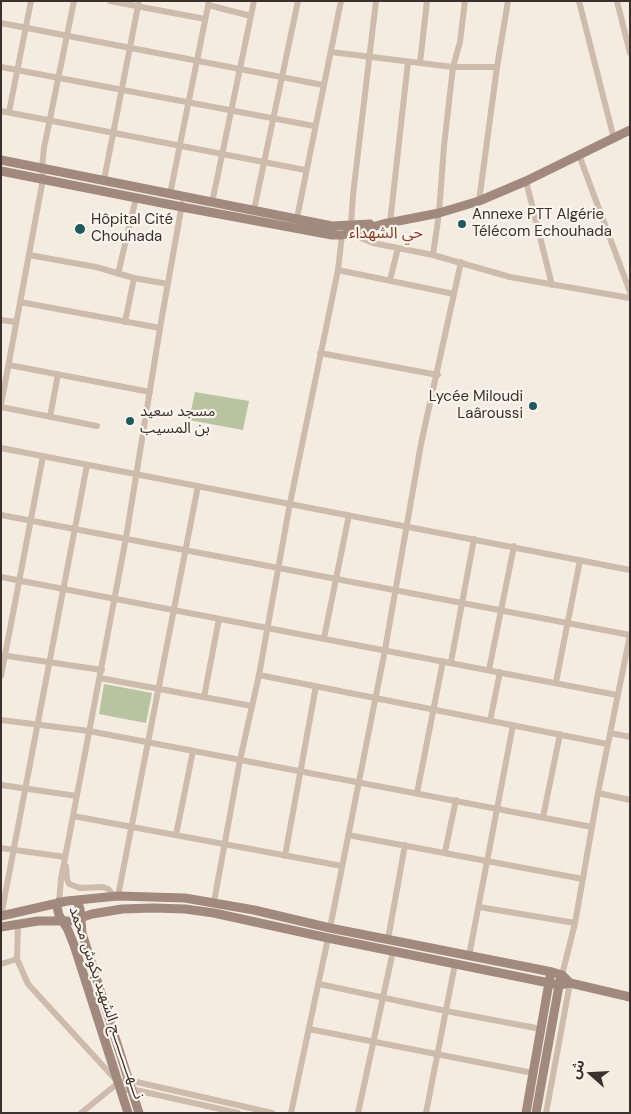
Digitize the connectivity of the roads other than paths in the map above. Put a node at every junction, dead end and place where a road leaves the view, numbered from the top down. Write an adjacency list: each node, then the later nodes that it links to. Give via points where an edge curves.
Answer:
1 (32, 1): 18 (street)
2 (74, 1): 19 (street)
3 (110, 1): 14 (street)
4 (254, 1): 15 (street)
5 (298, 1): 32 (street)
6 (341, 1): 21 (street)
7 (376, 1): 23 (street)
8 (427, 1): 26 (street)
9 (465, 1): 28 (street)
10 (508, 1): 29 (street)
11 (580, 1): 45 (street)
12 (617, 1): 22 (street)
13 (209, 3): 15 (street); 16 (street)
14 (138, 4): 16 (street); 20 (street)
15 (251, 16): 30 (street)
16 (205, 19): 24 (street)
17 (1, 23): 18 (street)
18 (26, 29): 19 (street); 31 (street)
19 (68, 36): 20 (street); 33 (street)
20 (130, 48): 24 (street); 35 (street)
21 (331, 52): 23 (street); 34 (street)
22 (630, 53)
23 (369, 58): 25 (street); 67 (street)
24 (197, 61): 30 (street); 36 (street)
25 (408, 62): 26 (street); 66 (street)
26 (420, 64): 28 (street)
27 (1, 66): 31 (street)
28 (453, 67): 29 (street); 64 (street)
29 (497, 67): 60 (street)
30 (240, 68): 32 (street); 37 (street)
31 (17, 70): 33 (street); 39 (street)
32 (282, 76): 34 (street); 40 (street)
33 (59, 78): 35 (street); 41 (street)
34 (323, 85): 42 (street)
35 (121, 90): 36 (street); 44 (street)
36 (188, 102): 37 (street); 46 (street)
37 (231, 110): 40 (street); 47 (street)
38 (1, 111): 39 (street)
39 (9, 112): 41 (street)
40 (273, 118): 42 (street); 50 (street)
41 (50, 120): 44 (street); 51 (street)
42 (314, 126): 52 (street)
43 (630, 130): 45 (main road)
44 (113, 132): 46 (street); 55 (street)
45 (614, 139): 48 (main road)
46 (180, 145): 47 (street); 57 (street)
47 (222, 153): 50 (street); 61 (street)
48 (580, 155): 56 (main road); 78 (street)
49 (1, 160): 51 (main road)
50 (264, 161): 52 (street); 63 (street)
51 (42, 167): 54 (street); 55 (main road)
52 (305, 170): 65 (street)
53 (1, 171): 54 (main road)
54 (43, 179): 59 (main road); 70 (street)
55 (104, 180): 57 (main road)
56 (526, 181): 60 (main road); 77 (street)
57 (170, 194): 58 (main road)
58 (184, 197): 61 (main road); 62 (street)
59 (136, 198): 62 (main road); 73 (street)
60 (480, 201): 64 (main road)
61 (212, 203): 63 (main road)
62 (182, 208): 67 (main road, via 332,235); 76 (street)
63 (254, 210): 65 (main road)
64 (439, 213): 66 (main road); 69 (street)
65 (297, 218): 67 (main road)
66 (386, 224): 67 (main road)
67 (348, 231): 68 (street, via 373,243); 72 (street)
68 (398, 248): 69 (street); 75 (street)
69 (433, 255): 71 (street)
70 (28, 256): 73 (street, via 96,267); 81 (street)
71 (462, 262): 77 (street, via 510,277); 79 (street)
72 (338, 270): 75 (street); 86 (street)
73 (118, 274): 74 (street)
74 (134, 278): 76 (street); 84 (street)
75 (390, 280): 79 (street)
76 (168, 284): 85 (street)
77 (552, 285): 80 (street)
78 (630, 292)
79 (454, 294): 90 (street)
80 (630, 298)
81 (20, 302): 83 (street); 84 (street)
82 (1, 320): 83 (street)
83 (16, 322): 88 (street)
84 (125, 322): 85 (street)
85 (160, 328): 91 (street)
86 (320, 353): 90 (street); 101 (street)
87 (1, 358): 88 (street)
88 (10, 362): 89 (street); 92 (street)
89 (58, 374): 91 (street); 94 (street)
90 (438, 375): 105 (street)
91 (150, 392): 99 (street)
92 (2, 396): 93 (street)
93 (1, 406): 94 (street)
94 (50, 417): 95 (street)
95 (97, 426)
96 (1, 448): 97 (street)
97 (43, 456): 98 (street); 104 (street)
98 (87, 465): 99 (street); 106 (street)
99 (138, 474): 100 (street); 107 (street)
100 (198, 486): 101 (street); 110 (street)
101 (290, 503): 103 (street); 112 (street)
102 (1, 515): 104 (street)
103 (349, 515): 105 (street); 115 (street)
104 (31, 521): 106 (street); 116 (street)
105 (406, 527): 108 (street); 118 (street)
106 (75, 529): 107 (street); 117 (street)
107 (126, 538): 110 (street); 119 (street)
108 (474, 539): 109 (street); 120 (street)
109 (514, 546): 111 (street); 122 (street)
110 (185, 550): 112 (street); 121 (street)
111 (580, 560): 113 (street); 124 (street)
112 (278, 568): 115 (street); 125 (street)
113 (630, 570)
114 (1, 577): 116 (street)
115 (337, 579): 118 (street); 127 (street)
116 (19, 580): 117 (street); 129 (street)
117 (64, 590): 119 (street); 131 (street)
118 (394, 590): 120 (street); 128 (street)
119 (114, 600): 121 (street); 133 (street)
120 (461, 603): 122 (street); 132 (street)
121 (174, 610): 123 (street); 141 (street)
122 (502, 610): 124 (street); 134 (street)
123 (219, 619): 125 (street); 143 (street)
124 (568, 623): 126 (street); 139 (street)
125 (267, 628): 127 (street); 136 (street)
126 (630, 635): 142 (street)
127 (324, 638): 128 (street)
128 (385, 650): 130 (street); 144 (street)
129 (3, 655): 131 (street); 137 (street)
130 (442, 661): 132 (street); 146 (street)
131 (50, 662): 133 (street); 149 (street)
132 (451, 662): 134 (street)
133 (102, 670): 138 (street)
134 (489, 670): 135 (street)
135 (500, 672): 139 (street); 148 (street)
136 (259, 675): 140 (street); 145 (street)
137 (1, 676)
138 (100, 678): 141 (street); 151 (street)
139 (556, 682): 142 (street)
140 (316, 686): 144 (street); 159 (street)
141 (159, 688): 143 (street); 155 (street)
142 (617, 695): 152 (street)
143 (204, 697): 145 (street)
144 (375, 698): 146 (street); 160 (street)
145 (252, 706): 158 (street)
146 (433, 710): 148 (street); 163 (street)
147 (1, 720): 149 (street)
148 (490, 721): 150 (street)
149 (38, 725): 151 (street); 162 (street)
150 (513, 725): 153 (street); 168 (street)
151 (89, 731): 155 (street); 165 (street)
152 (610, 733): 154 (street); 156 (street)
153 (560, 734): 156 (street); 170 (street)
154 (630, 737)
155 (147, 743): 157 (street); 171 (street)
156 (608, 744): 164 (street)
157 (193, 751): 158 (street); 173 (street)
158 (240, 760): 159 (street); 175 (street)
159 (301, 770): 160 (street); 180 (street)
160 (359, 782): 163 (street); 174 (street)
161 (1, 785): 162 (street)
162 (26, 789): 165 (street); 178 (street)
163 (417, 793): 166 (street)
164 (598, 794): 167 (street); 172 (street)
165 (77, 796): 169 (street)
166 (456, 800): 168 (street); 179 (street)
167 (630, 800)
168 (498, 808): 170 (street); 182 (street)
169 (73, 816): 171 (street); 181 (street)
170 (543, 817): 172 (street)
171 (131, 827): 173 (street); 185 (street)
172 (592, 827): 184 (street)
173 (176, 835): 175 (street)
174 (348, 835): 176 (street); 183 (street)
175 (225, 845): 180 (street); 188 (street)
176 (405, 845): 179 (street); 198 (street)
177 (1, 848): 178 (street)
178 (14, 850): 181 (street); 190 (street)
179 (445, 852): 182 (street)
180 (285, 856): 183 (street)
181 (65, 857): 185 (street, via 70,884 80,888 106,888); 187 (street)
182 (488, 860): 184 (street); 189 (street)
183 (342, 866): 196 (street)
184 (582, 879): 194 (street)
185 (116, 896): 186 (main road); 188 (main road)
186 (77, 900): 187 (main road); 191 (main road, نـــهـــــــــــج الشهيد بكوش محمد)
187 (59, 902): 190 (main road); 192 (main road, نـــهـــــــــــج الشهيد بكوش محمد, via 58,911)
188 (214, 902): 196 (main road)
189 (479, 906): 194 (street); 200 (street)
190 (1, 916)
191 (81, 918): 192 (main road); 197 (main road, via 122,910 185,909); 219 (main road, نـــهـــــــــــج الشهيد بكوش محمد, via 82,932)
192 (63, 921): 193 (main road); 220 (main road, نـــهـــــــــــج الشهيد بكوش محمد, via 74,945)
193 (18, 923): 195 (main road); 201 (street)
194 (575, 923): 202 (street)
195 (1, 927)
196 (330, 928): 198 (main road)
197 (328, 938): 199 (main road); 209 (street)
198 (388, 940): 200 (main road)
199 (393, 951): 204 (main road); 212 (street)
200 (469, 956): 205 (main road)
201 (17, 960): 203 (street); 220 (street, via 28,984)
202 (565, 962): 205 (street); 206 (street)
203 (1, 964)
204 (455, 964): 207 (main road); 213 (street)
205 (552, 972): 206 (main road); 207 (main road)
206 (562, 975): 208 (main road); 210 (main road)
207 (548, 983): 210 (main road); 215 (main road)
208 (570, 983): 210 (main road); 211 (main road); 231 (street)
209 (319, 984): 212 (street); 214 (street)
210 (559, 985): 230 (main road)
211 (630, 997)
212 (384, 998): 213 (street); 216 (street)
213 (446, 1011): 215 (street); 217 (street)
214 (309, 1029): 216 (street); 226 (street)
215 (541, 1029): 218 (main road)
216 (374, 1041): 217 (street); 227 (street)
217 (438, 1054): 218 (street); 228 (street)
218 (533, 1074): 229 (main road)
219 (129, 1084): 220 (street); 223 (main road, نـــهـــــــــــج الشهيد بكوش محمد); 224 (street); 225 (street)
220 (120, 1087): 221 (street); 222 (main road, نـــهـــــــــــج الشهيد بكوش محمد)
221 (81, 1113)
222 (128, 1113)
223 (139, 1113)
224 (238, 1113)
225 (272, 1113)
226 (291, 1113)
227 (358, 1113)
228 (426, 1113)
229 (526, 1113)
230 (536, 1113)
231 (546, 1113)

